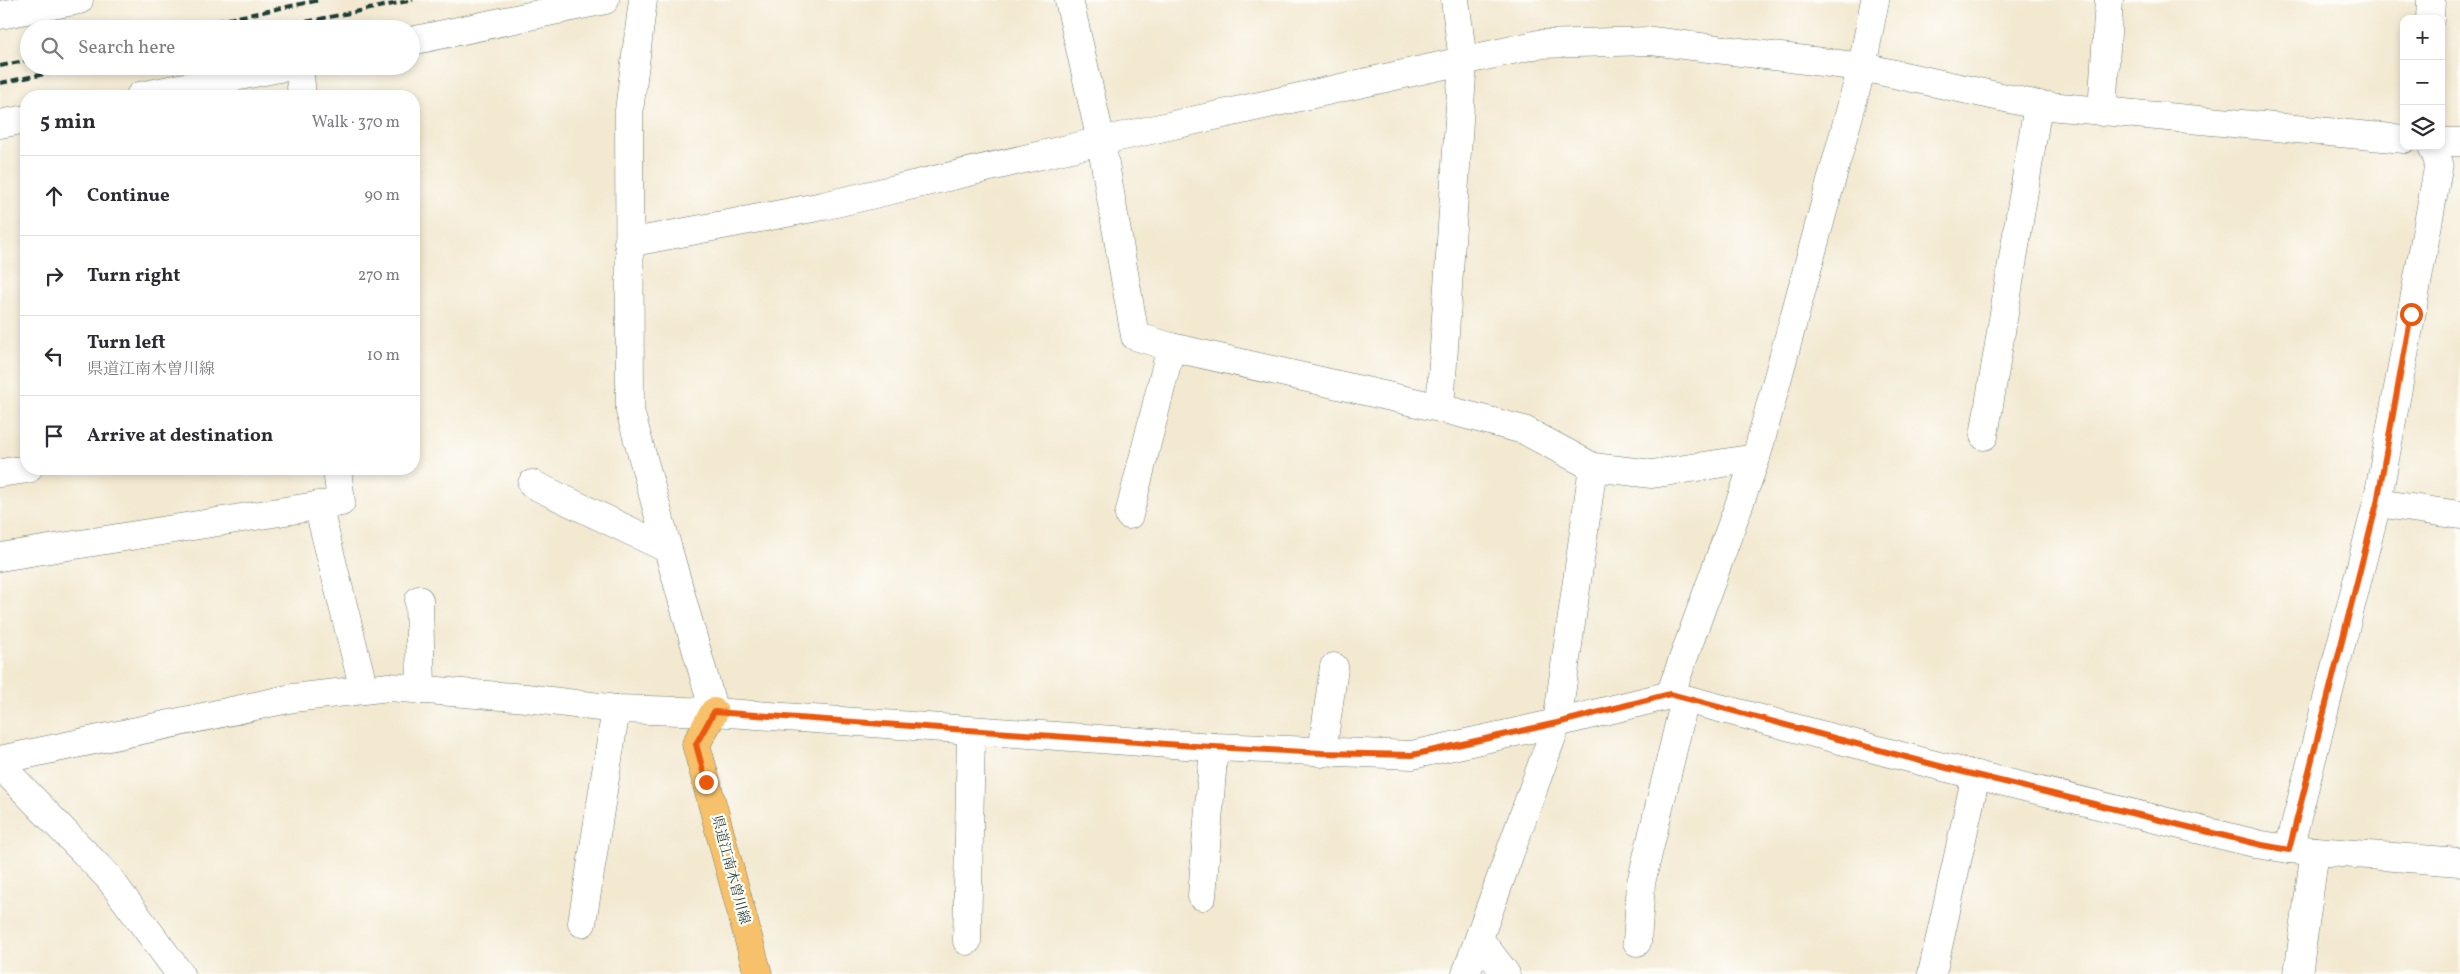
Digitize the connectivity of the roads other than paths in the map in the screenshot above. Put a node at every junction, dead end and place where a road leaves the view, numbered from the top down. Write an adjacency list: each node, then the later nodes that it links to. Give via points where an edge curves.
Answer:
1 (79, 0): 9 (street)
2 (605, 0): 12 (street)
3 (643, 0): 28 (street, via 629,110)
4 (1069, 0): 24 (street)
5 (1455, 0): 13 (street)
6 (1875, 0): 14 (street)
7 (2109, 0): 20 (street)
8 (2431, 0): 11 (street)
9 (51, 3): 10 (street)
10 (0, 15)
11 (2430, 15)
12 (420, 39)
13 (1463, 60): 14 (street, via 1539,44 1652,41); 24 (street); 30 (street)
14 (1862, 67): 19 (street); 32 (street)
15 (244, 75): 17 (street)
16 (300, 75): 18 (street)
17 (170, 90)
18 (301, 90)
19 (2038, 105): 20 (street); 31 (street)
20 (2102, 112): 23 (street)
21 (20, 120): 22 (street)
22 (0, 124)
23 (2400, 139)
24 (1102, 141): 28 (street, via 823,206); 29 (street, via 1134,336)
25 (2445, 142): 26 (street)
26 (2460, 142)
27 (2434, 150): 38 (street, via 2439,163)
28 (628, 243): 42 (street, via 630,411)
29 (1171, 347): 30 (street); 40 (street)
30 (1440, 408): 33 (street, via 1524,430)
31 (1984, 436)
32 (1756, 458): 33 (street, via 1652,474); 48 (street)
33 (1593, 467): 51 (street)
34 (20, 470): 35 (street)
35 (0, 473)
36 (338, 475): 39 (street, via 341,502)
37 (532, 484): 42 (street)
38 (2377, 503): 41 (street); 58 (street)
39 (318, 505): 43 (street); 46 (street)
40 (1129, 515)
41 (2460, 515)
42 (668, 549): 50 (street)
43 (0, 557)
44 (419, 600): 47 (street)
45 (1334, 667): 54 (street)
46 (364, 690): 47 (street, via 389,687); 55 (street, via 293,698)
47 (421, 690): 49 (street)
48 (1677, 696): 51 (street); 57 (street); 64 (street, via 1641,883)
49 (616, 709): 50 (street); 61 (street)
50 (714, 712): 52 (street); 66 (main road, 県道江南木曽川線, via 696,744)
51 (1557, 723): 54 (street, via 1412,755); 62 (street)
52 (970, 732): 53 (street); 63 (street)
53 (1214, 747): 54 (street); 60 (street)
54 (1322, 753)
55 (0, 760)
56 (0, 765): 65 (street, via 110,878)
57 (1976, 775): 58 (street, via 2262,845); 69 (street)
58 (2302, 850): 59 (street); 70 (street)
59 (2460, 862)
60 (1202, 896)
61 (582, 923)
62 (1479, 939): 67 (street); 68 (street)
63 (967, 941)
64 (1637, 942)
65 (180, 974)
66 (758, 974)
67 (1466, 974)
68 (1506, 974)
69 (1932, 974)
70 (2298, 974)

